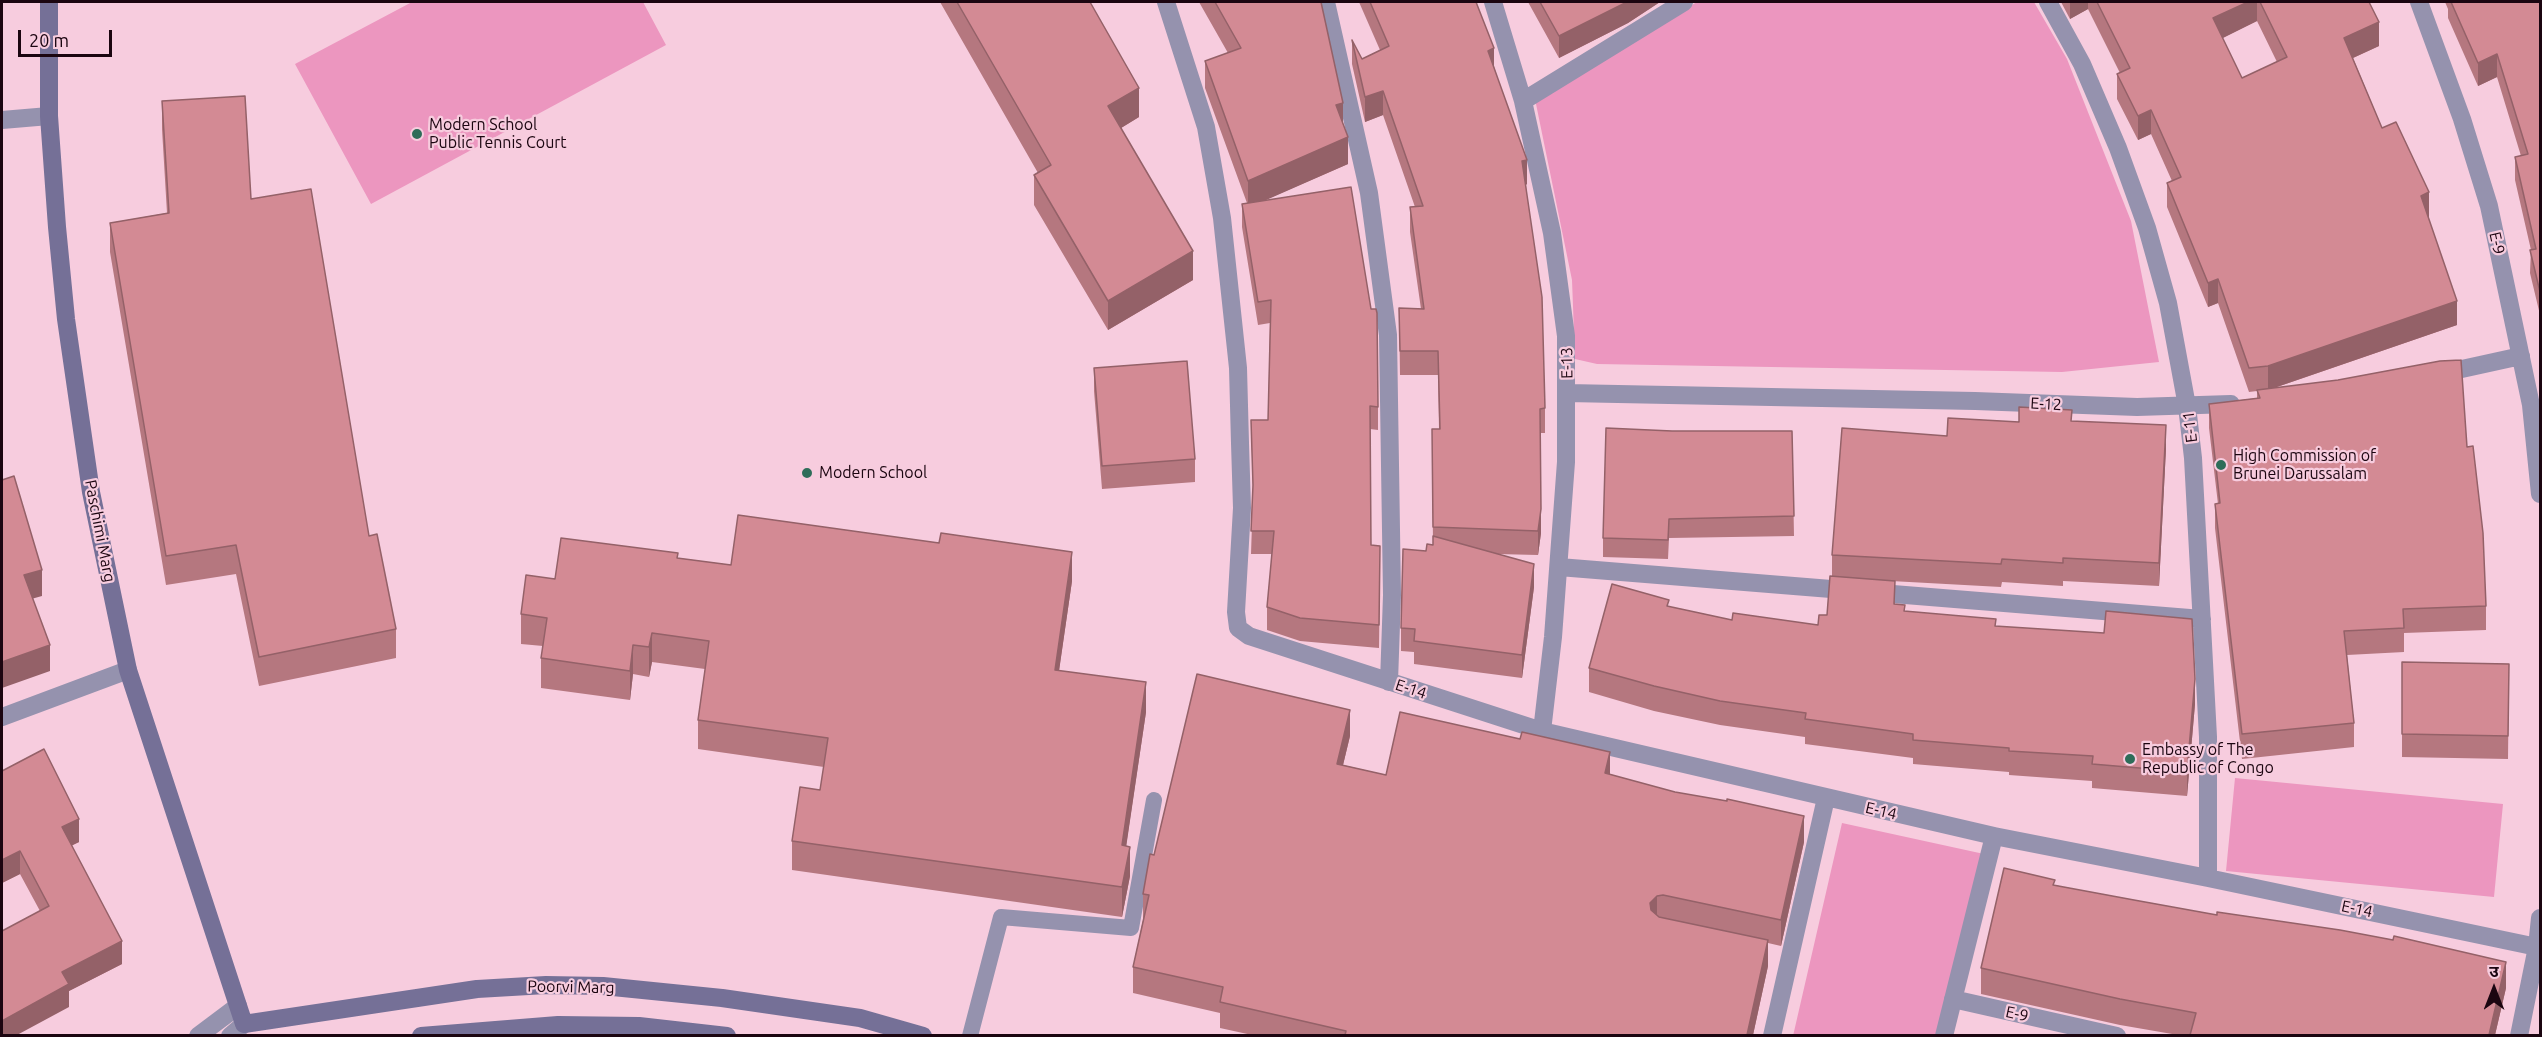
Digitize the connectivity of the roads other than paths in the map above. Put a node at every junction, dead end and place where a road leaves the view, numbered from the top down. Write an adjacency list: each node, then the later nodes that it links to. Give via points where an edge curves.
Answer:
1 (49, 2): 9 (main road, Paschimi Marg)
2 (1166, 2): 20 (street, E-14, via 1206,127 1222,218 1238,368 1242,508 1238,628 1249,636)
3 (1326, 2): 20 (street, via 1369,193 1388,335 1392,595)
4 (1492, 2): 8 (street, E-13)
5 (1684, 2): 8 (street)
6 (2048, 2): 15 (street, E-11, via 2082,64 2147,228 2168,303)
7 (2419, 2): 11 (street, E-9, via 2489,206)
8 (1522, 101): 13 (street, E-13, via 1560,283)
9 (49, 116): 10 (street); 19 (main road, Paschimi Marg, via 66,319 91,492)
10 (2, 120)
11 (2521, 356): 12 (street); 16 (street, E-9)
12 (2426, 377)
13 (1567, 393): 15 (street, E-12); 17 (street, E-13)
14 (2246, 403): 15 (street, E-12)
15 (2187, 406): 18 (street, E-11)
16 (2541, 494)
17 (1559, 567): 18 (street); 22 (street, E-13)
18 (2202, 619): 26 (street, E-11, via 2208,737)
19 (128, 670): 21 (street); 30 (main road, Paschimi Marg)
20 (1389, 682): 22 (street, E-14)
21 (2, 717)
22 (1542, 731): 23 (street, E-14)
23 (1826, 798): 25 (street, E-14); 40 (street, via 1782,958)
24 (1154, 800): 39 (lane, via 1131,928 1001,917)
25 (1994, 836): 26 (street, E-14); 29 (street)
26 (2208, 878): 28 (street, E-14)
27 (2541, 918): 28 (street)
28 (2537, 947): 43 (street)
29 (1953, 999): 41 (street); 42 (street, E-9)
30 (238, 1006): 32 (main road, Paschimi Marg); 34 (street)
31 (858, 1027): 32 (main road, Poorvi Marg, via 722,998 603,986 546,985 477,989); 33 (main road, Poorvi Marg)
32 (237, 1030): 35 (main road)
33 (880, 1030): 38 (main road, Poorvi Marg)
34 (198, 1035)
35 (269, 1035)
36 (421, 1035): 37 (main road, via 558,1025 639,1026)
37 (727, 1035)
38 (923, 1035)
39 (970, 1035)
40 (1772, 1035)
41 (1944, 1035)
42 (2117, 1035)
43 (2519, 1035)

